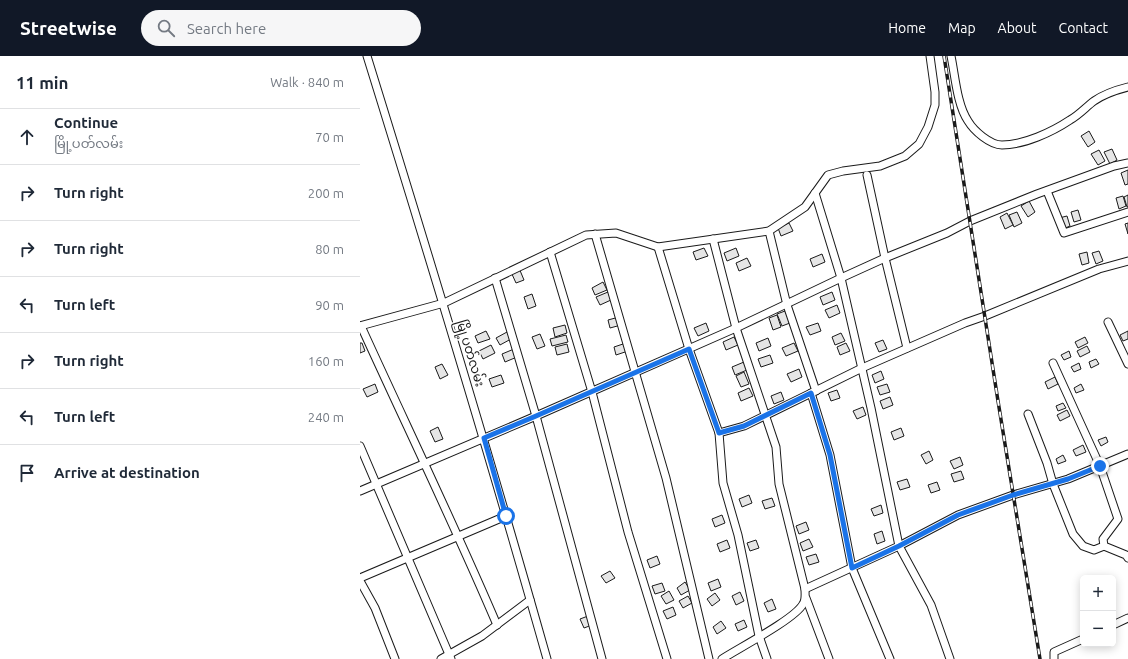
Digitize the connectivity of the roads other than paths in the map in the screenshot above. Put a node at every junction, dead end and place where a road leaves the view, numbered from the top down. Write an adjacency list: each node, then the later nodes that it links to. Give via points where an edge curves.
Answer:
1 (367, 56): 19 (street, မြို့ပတ်လမ်း)
2 (930, 56): 8 (street, via 936,92 935,105 919,144 906,156 880,166 828,175)
3 (951, 56): 4 (street, via 960,100 968,121 985,139 1001,145 1048,134 1096,100 1115,90)
4 (1128, 87)
5 (1128, 163): 7 (street)
6 (867, 175): 15 (street)
7 (1047, 191): 9 (street, via 1064,233); 15 (street)
8 (815, 193): 10 (street, via 805,207); 18 (street)
9 (1128, 212)
10 (769, 231): 12 (street); 20 (street)
11 (595, 234): 13 (street, via 616,233); 14 (street, via 586,235); 29 (street)
12 (712, 239): 13 (street); 23 (street)
13 (658, 247): 25 (street)
14 (550, 252): 17 (street); 30 (street)
15 (885, 258): 18 (street); 24 (street)
16 (1128, 261): 24 (street, via 1099,269 1045,290)
17 (495, 278): 19 (street); 34 (street)
18 (841, 278): 20 (street); 28 (street)
19 (444, 303): 22 (street); 36 (street, မြို့ပတ်လမ်း)
20 (787, 305): 23 (street); 31 (street)
21 (1108, 322): 27 (street)
22 (361, 326): 39 (street)
23 (736, 328): 25 (street); 33 (street)
24 (907, 348): 28 (street)
25 (689, 349): 29 (street); 35 (street)
26 (1053, 363): 40 (street)
27 (1128, 364)
28 (862, 368): 31 (street); 46 (street)
29 (636, 373): 30 (street); 66 (street, via 666,478)
30 (592, 392): 34 (street); 65 (street, via 628,532)
31 (813, 392): 33 (street); 50 (street, via 830,455)
32 (1028, 414): 42 (street)
33 (765, 415): 35 (street, via 744,426); 52 (street, via 776,447 778,484)
34 (536, 416): 36 (street); 64 (street)
35 (719, 433): 58 (street, via 723,483 738,535)
36 (484, 438): 39 (street); 44 (street, မြို့ပတ်လမ်း)
37 (360, 446): 41 (street)
38 (1128, 454): 40 (street)
39 (424, 464): 41 (street); 45 (street)
40 (1100, 466): 42 (street); 47 (street, via 1118,519 1103,539)
41 (377, 484): 43 (street); 48 (street)
42 (1053, 484): 46 (street, via 958,515); 47 (street, via 1073,534 1083,546 1094,550)
43 (360, 491)
44 (506, 516): 45 (street); 54 (street, မြို့ပတ်လမ်း)
45 (459, 536): 48 (street); 57 (street)
46 (899, 546): 50 (street); 71 (street, via 931,605)
47 (1104, 546): 49 (street)
48 (408, 558): 51 (street); 60 (street)
49 (1128, 558)
50 (852, 568): 52 (street); 70 (street)
51 (360, 579): 61 (street)
52 (805, 589): 53 (street)
53 (806, 598): 58 (street, via 798,610); 69 (street)
54 (530, 600): 57 (street); 63 (street, မြို့ပတ်လမ်း)
55 (1128, 618): 56 (street)
56 (1116, 624)
57 (497, 625): 60 (street)
58 (759, 636): 67 (street); 68 (street)
59 (1080, 640): 72 (street, via 1054,652)
60 (450, 657): 62 (street)
61 (395, 659)
62 (441, 659)
63 (547, 659)
64 (602, 659)
65 (666, 659)
66 (709, 659)
67 (722, 659)
68 (767, 659)
69 (829, 659)
70 (890, 659)
71 (950, 659)
72 (1054, 659)

